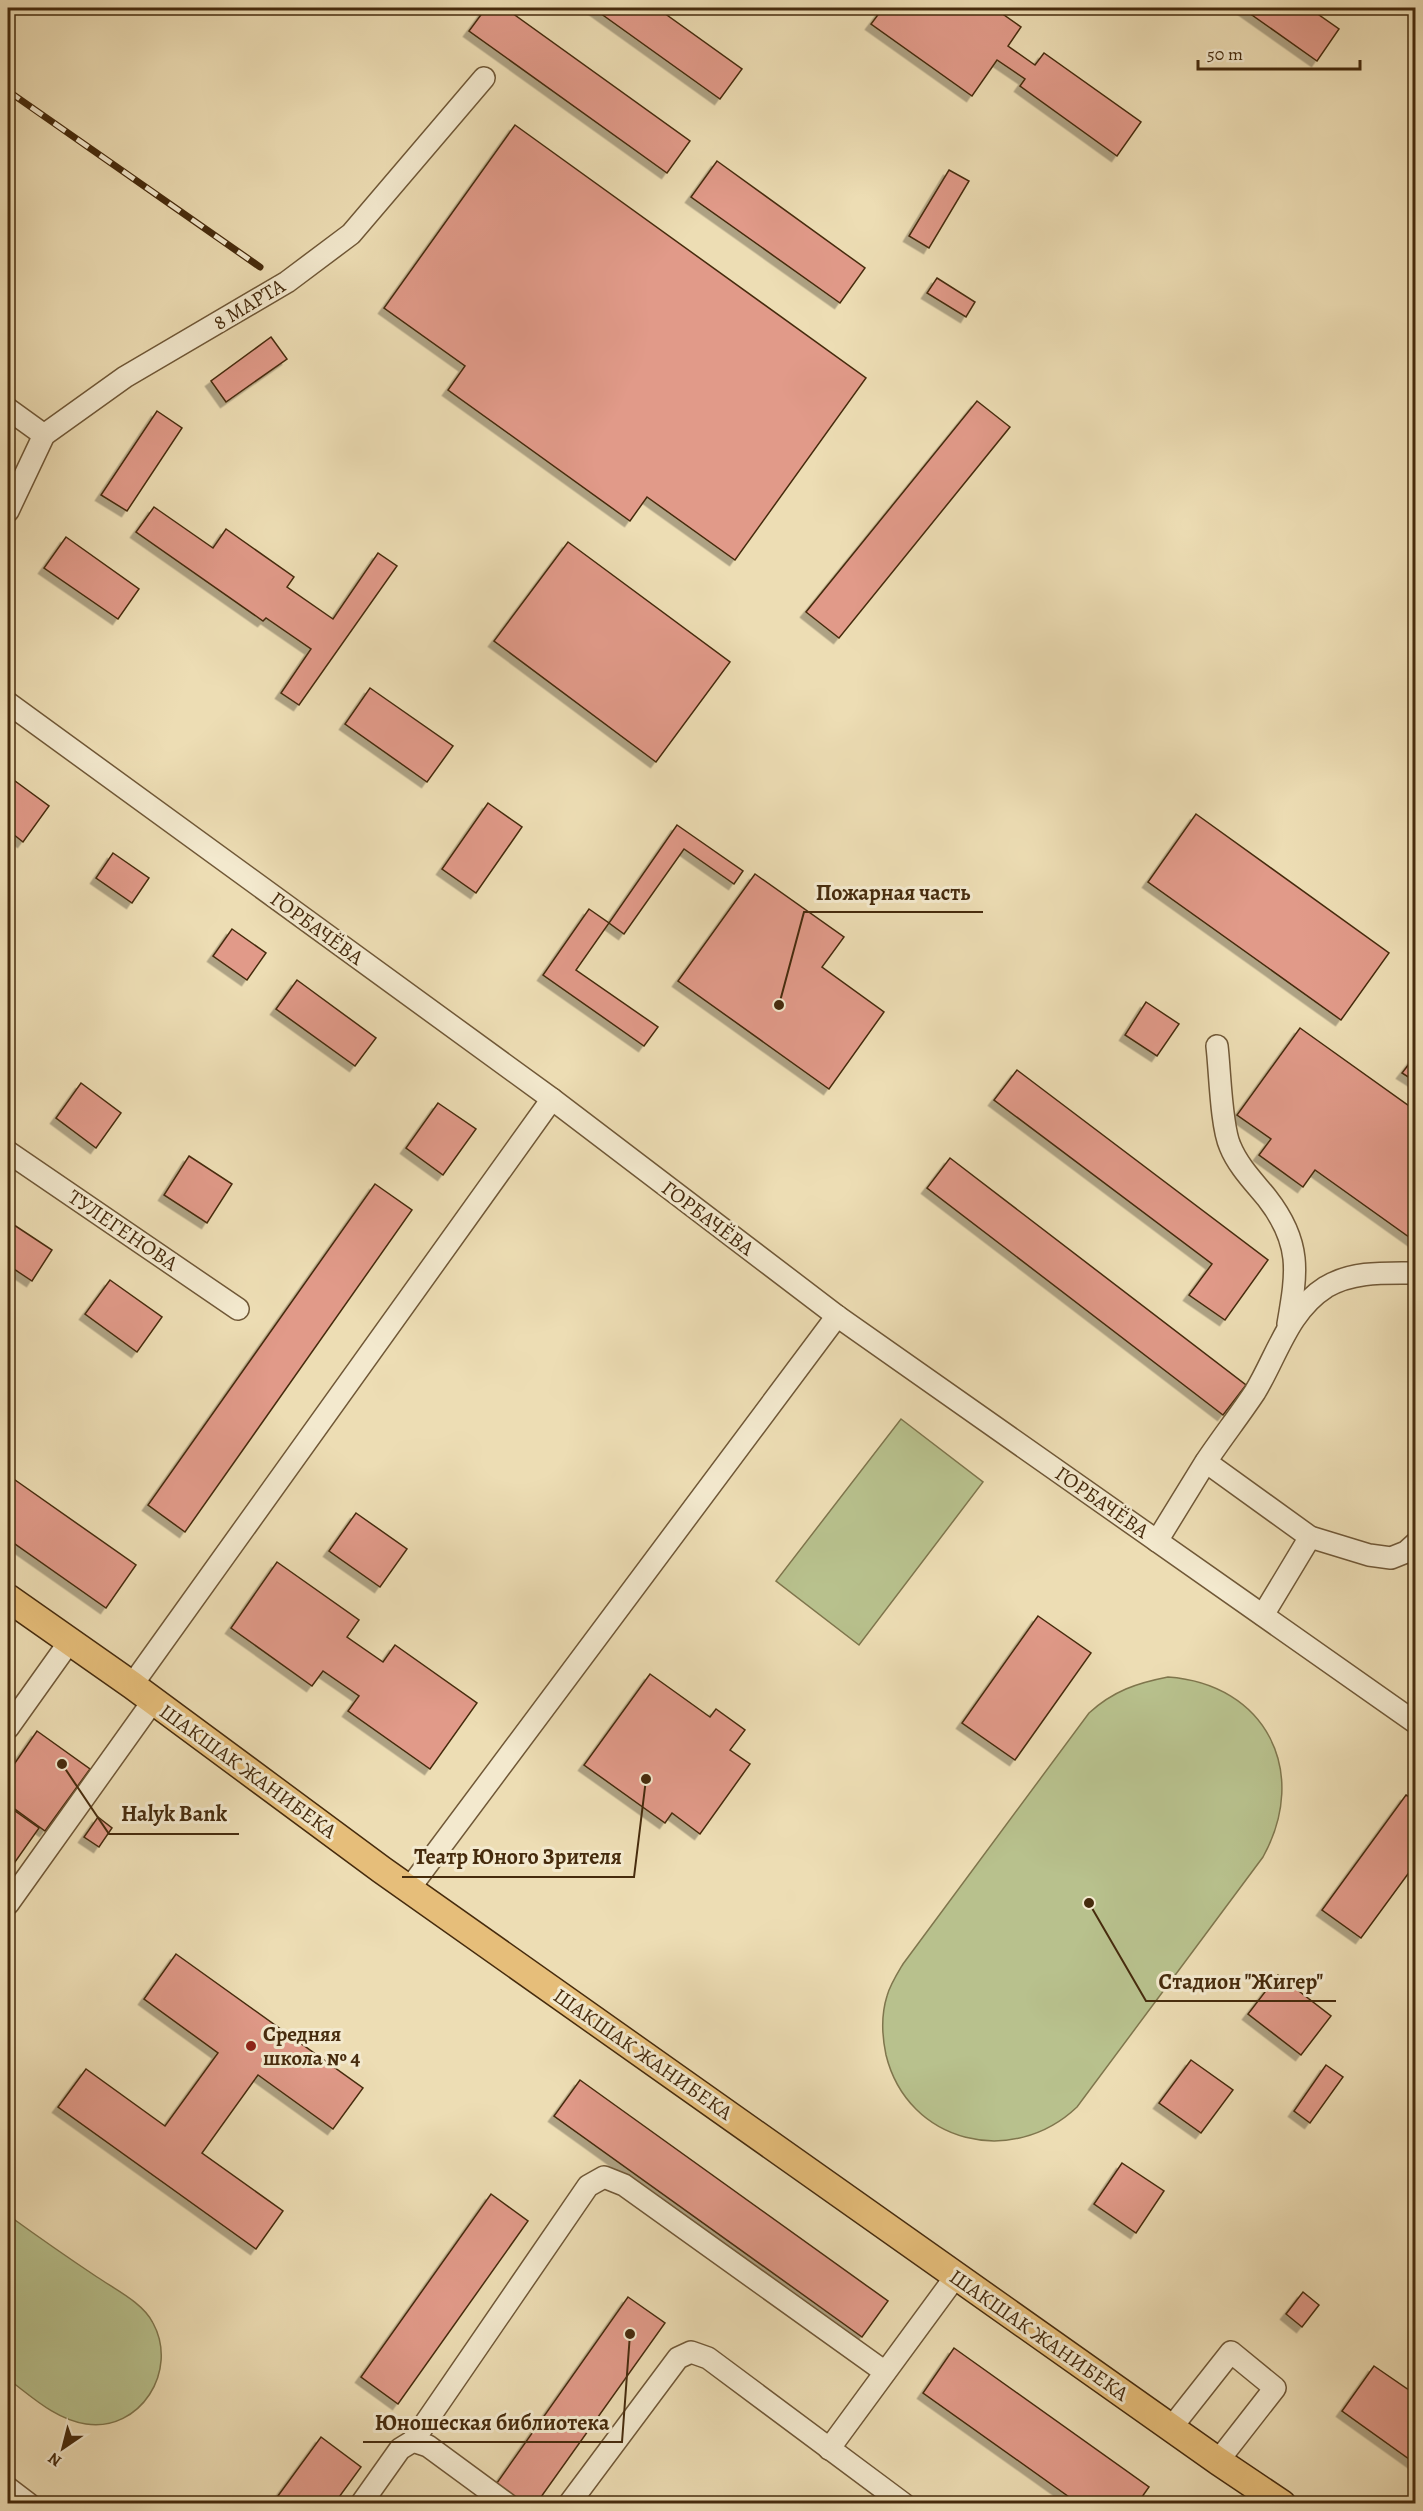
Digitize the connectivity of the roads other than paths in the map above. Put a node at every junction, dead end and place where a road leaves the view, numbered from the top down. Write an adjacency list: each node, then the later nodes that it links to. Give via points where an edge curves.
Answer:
1 (484, 78): 3 (street, 8 МАРТА, via 351,234 287,282 125,376)
2 (8, 409): 3 (street)
3 (44, 435): 4 (street, 8 МАРТА)
4 (8, 511)
5 (8, 703): 7 (street, ГОРБАЧЁВА)
6 (1216, 1046): 12 (street, via 1229,1144 1269,1202 1295,1256 1295,1284)
7 (552, 1099): 11 (street, ГОРБАЧЁВА); 20 (street)
8 (8, 1152): 10 (street, ТУЛЕГЕНОВА)
9 (1416, 1274): 12 (street, via 1375,1272 1326,1287)
10 (238, 1309)
11 (837, 1316): 15 (street, ГОРБАЧЁВА); 23 (street)
12 (1287, 1330): 13 (street, via 1258,1386)
13 (1206, 1462): 14 (street); 15 (street)
14 (1310, 1537): 16 (street, via 1390,1558); 18 (street)
15 (1157, 1541): 18 (street, ГОРБАЧЁВА)
16 (1416, 1543)
17 (8, 1598): 19 (main road, ШАКШАК ЖАНИБЕКА)
18 (1263, 1615): 21 (street, ГОРБАЧЁВА)
19 (70, 1641): 20 (main road, ШАКШАК ЖАНИБЕКА); 22 (street)
20 (143, 1693): 23 (main road, ШАКШАК ЖАНИБЕКА); 24 (street)
21 (1416, 1723)
22 (8, 1728)
23 (409, 1889): 25 (main road, ШАКШАК ЖАНИБЕКА)
24 (8, 1904)
25 (956, 2276): 26 (street); 27 (main road, ШАКШАК ЖАНИБЕКА)
26 (885, 2372): 28 (street, via 624,2185 604,2177 588,2186); 29 (street)
27 (1171, 2427): 30 (main road, ШАКШАК ЖАНИБЕКА); 30 (street, via 1231,2352 1275,2388)
28 (413, 2441): 33 (street, via 400,2449); 34 (street, via 428,2446)
29 (829, 2449): 35 (street, via 708,2358 691,2352 678,2358); 36 (street)
30 (1218, 2461): 37 (main road, ШАКШАК ЖАНИБЕКА)
31 (8, 2488): 32 (street)
32 (28, 2504)
33 (361, 2504)
34 (507, 2504)
35 (569, 2504)
36 (904, 2504)
37 (1282, 2504)

